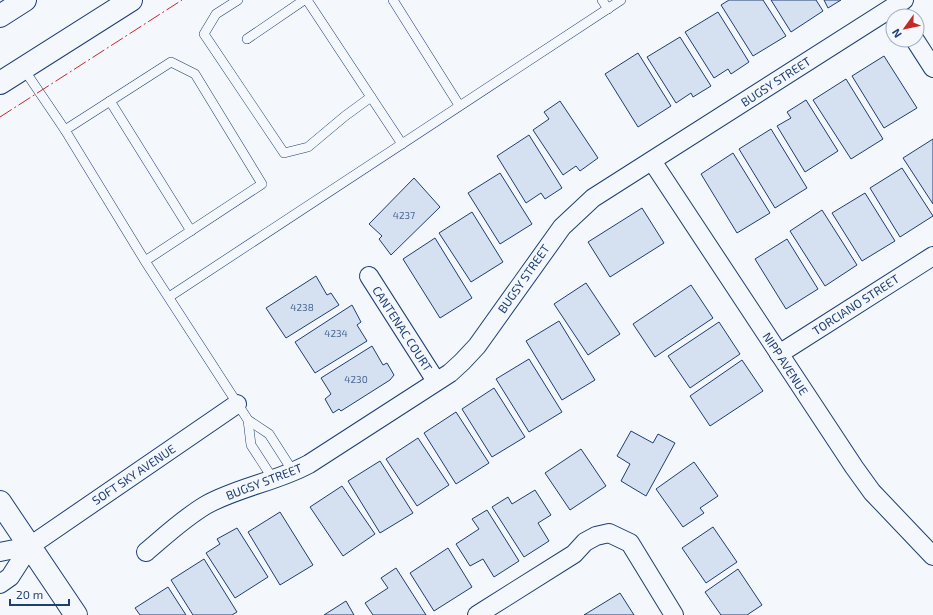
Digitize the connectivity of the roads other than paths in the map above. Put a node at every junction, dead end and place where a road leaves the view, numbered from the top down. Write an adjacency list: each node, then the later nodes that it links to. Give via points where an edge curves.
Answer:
1 (25, 0): 10 (main road)
2 (131, 0): 14 (main road)
3 (238, 0): 17 (lane, via 216,14 204,34 284,153 308,147)
4 (304, 0): 12 (lane)
5 (307, 0): 17 (lane)
6 (393, 0): 19 (lane)
7 (602, 0): 9 (lane)
8 (621, 0): 9 (lane)
9 (608, 9): 19 (lane)
10 (0, 16)
11 (885, 17): 22 (street, BUGSY STREET)
12 (247, 39)
13 (920, 48): 15 (street)
14 (24, 68): 16 (main road); 20 (lane)
15 (933, 68)
16 (0, 83)
17 (371, 97): 21 (lane)
18 (110, 101): 20 (lane); 23 (lane); 23 (lane, via 171,62 195,74 262,184)
19 (459, 105): 21 (lane)
20 (65, 130): 25 (lane)
21 (402, 144): 27 (lane)
22 (652, 161): 28 (street, NIPP AVENUE); 29 (street, BUGSY STREET, via 593,198 574,214 546,248 476,346 458,366)
23 (191, 231): 25 (lane)
24 (933, 256): 28 (street, TORCIANO STREET)
25 (145, 261): 27 (lane)
26 (369, 276): 29 (street, CANTENAC COURT)
27 (168, 297): 30 (lane)
28 (779, 354): 36 (street, NIPP AVENUE, via 872,492)
29 (436, 381): 32 (street, BUGSY STREET)
30 (237, 404): 31 (lane); 35 (street, SOFT SKY AVENUE)
31 (248, 420): 32 (lane, via 269,434); 33 (lane, via 251,445)
32 (294, 473): 33 (street, BUGSY STREET)
33 (273, 479): 38 (street, BUGSY STREET, via 207,505 183,520)
34 (0, 502): 35 (main road)
35 (30, 546): 37 (street); 39 (street, via 10,577); 40 (main road)
36 (929, 546)
37 (0, 552)
38 (146, 552)
39 (0, 584)
40 (76, 615)
41 (477, 615): 42 (street, via 574,554 585,542 609,533 630,543 638,552)
42 (674, 615)

